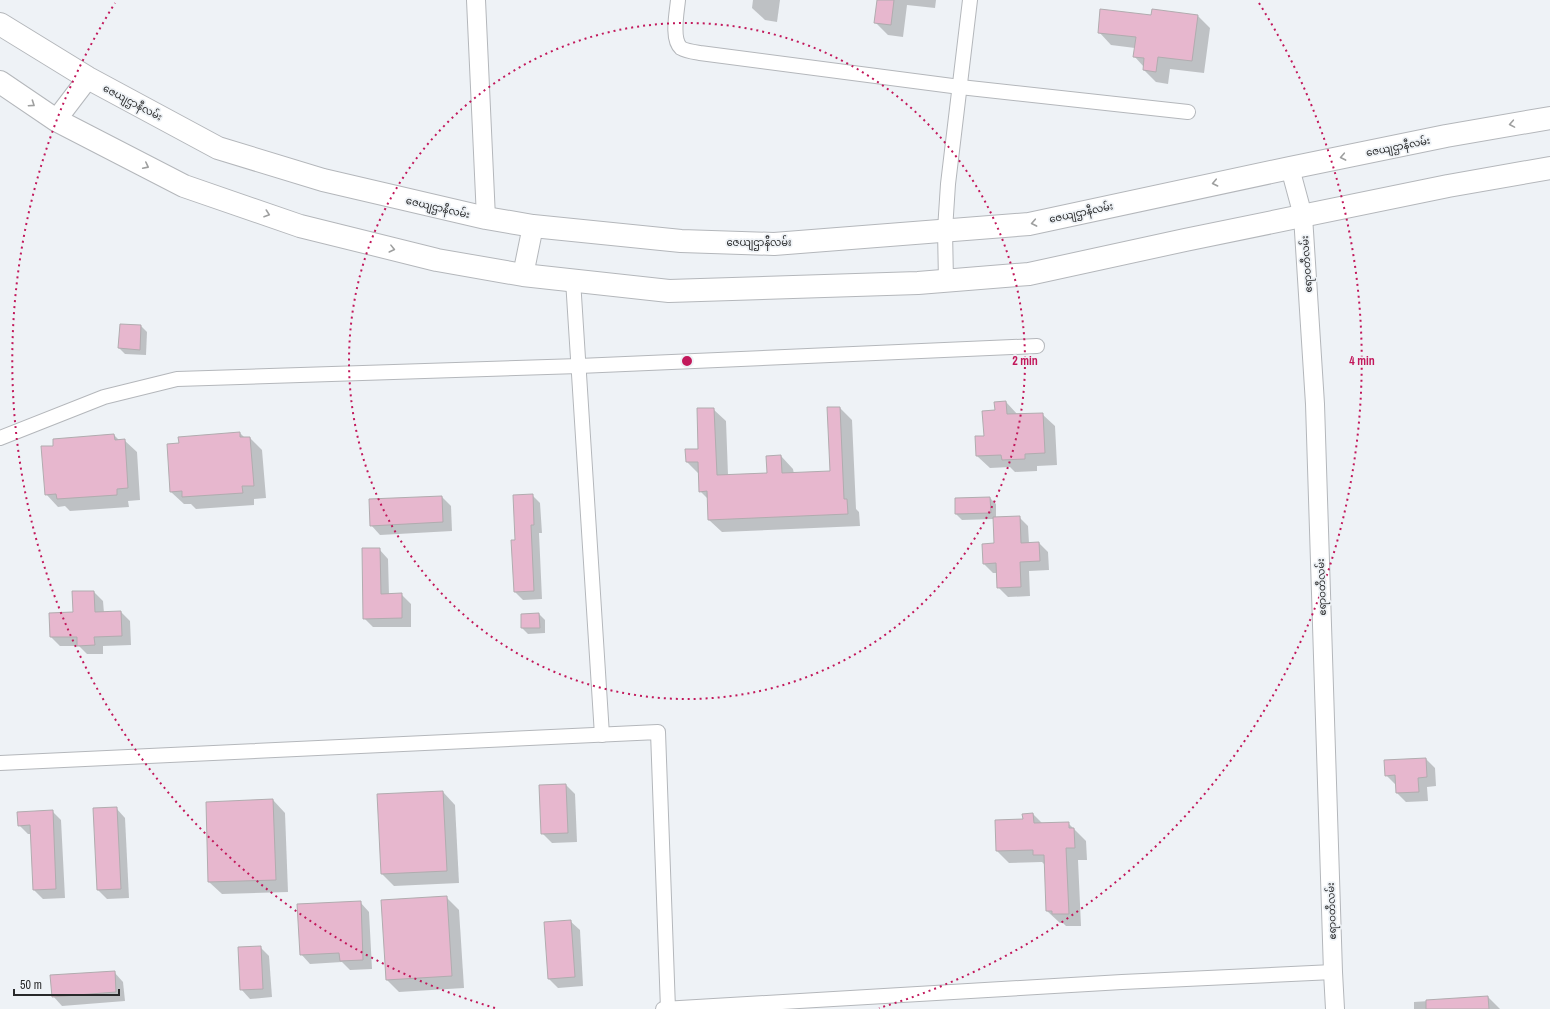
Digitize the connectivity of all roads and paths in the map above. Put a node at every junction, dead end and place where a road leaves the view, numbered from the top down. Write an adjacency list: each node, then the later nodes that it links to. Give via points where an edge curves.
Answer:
1 (476, 0): 14 (street)
2 (678, 0): 7 (street, via 675,32 678,43 688,51)
3 (970, 0): 7 (street)
4 (0, 24): 5 (main road, ဇေယျဌာနီလမ်း)
5 (88, 78): 10 (main road); 14 (main road, ဇေယျဌာနီလမ်း, via 218,148 323,180)
6 (0, 82): 10 (main road, one-way to 10)
7 (960, 86): 8 (street); 16 (street)
8 (1188, 112)
9 (1550, 118): 11 (main road, ဇေယျဌာနီလမ်း, one-way to 11)
10 (56, 120): 17 (main road, one-way to 17, via 184,186 300,226 437,260)
11 (1290, 168): 13 (street, ဧရာဝတီလမ်း); 16 (main road, ဇေယျဌာနီလမ်း, one-way to 16, via 1029,224)
12 (1550, 168): 13 (main road)
13 (1303, 216): 19 (main road, via 1029,274); 25 (street, ဧရာဝတီလမ်း, via 1315,404)
14 (486, 218): 15 (main road, ဇေယျဌာနီလမ်း)
15 (533, 226): 16 (main road, ဇေယျဌာနီလမ်း, via 681,241 774,244); 17 (main road)
16 (945, 230): 19 (street)
17 (523, 275): 18 (main road)
18 (573, 280): 19 (main road, via 669,291); 21 (street)
19 (946, 281)
20 (1037, 346): 21 (street)
21 (578, 366): 22 (street, via 177,379 104,397); 23 (street)
22 (0, 438)
23 (602, 735): 24 (street); 27 (street, via 658,732)
24 (0, 763)
25 (1333, 972): 27 (street); 28 (street, ဧရာဝတီလမ်း)
26 (664, 1009): 27 (street)
27 (668, 1009)
28 (1335, 1009)

